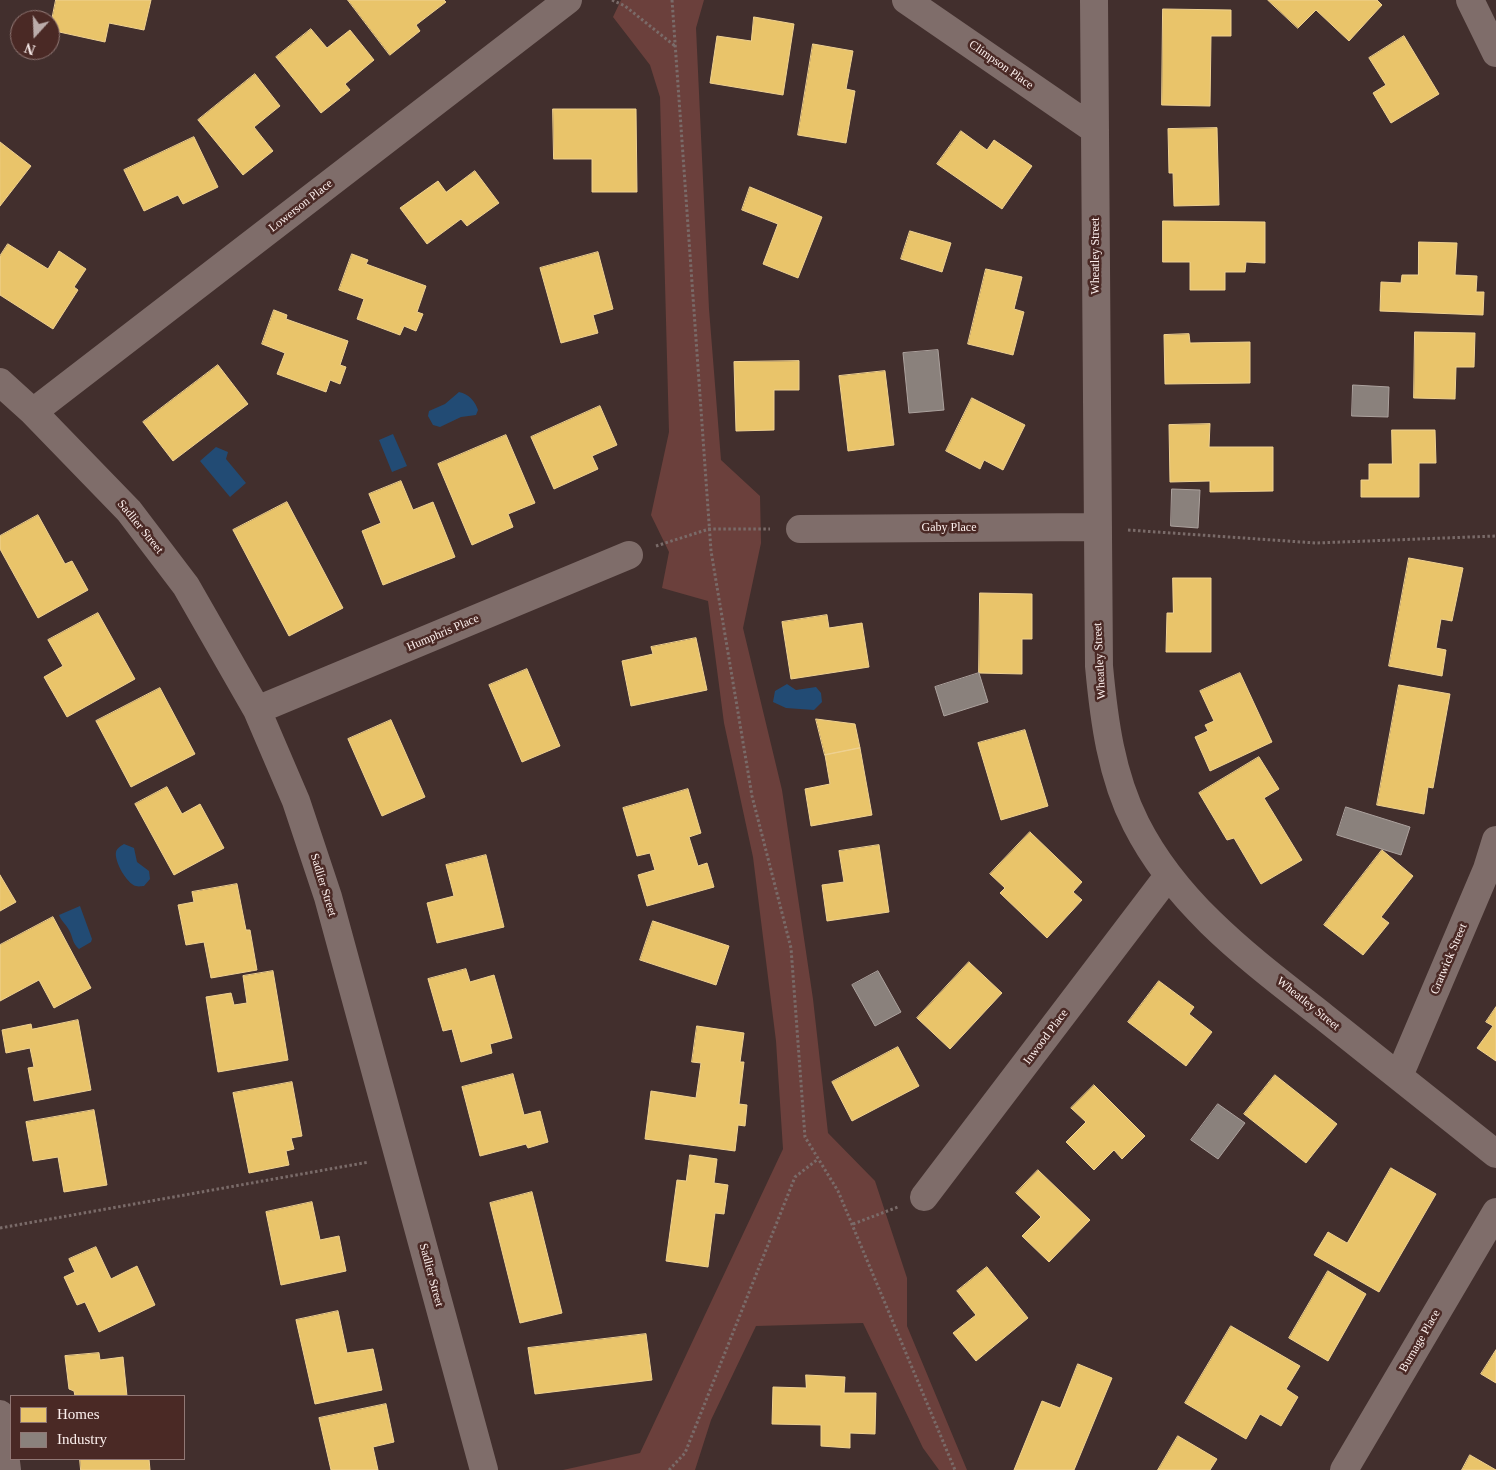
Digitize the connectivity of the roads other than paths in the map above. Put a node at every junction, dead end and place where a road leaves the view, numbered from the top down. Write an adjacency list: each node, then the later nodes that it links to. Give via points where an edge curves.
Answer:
1 (568, 0): 8 (street, Lowerson Place)
2 (906, 0): 6 (street, Climpson Place)
3 (1094, 0): 6 (street, Wheatley Street)
4 (1470, 0): 5 (street)
5 (1496, 52)
6 (1095, 130): 9 (street, Wheatley Street)
7 (0, 382): 8 (street, Sadlier Street)
8 (33, 412): 12 (street, Sadlier Street, via 129,511 186,586)
9 (1098, 527): 10 (street, Gaby Place); 14 (street, Wheatley Street, via 1099,666 1106,733 1124,796 1136,824)
10 (800, 529)
11 (629, 555): 12 (street, Humphris Place)
12 (257, 710): 21 (street, Sadlier Street, via 296,801 328,897)
13 (1496, 840): 15 (street, Gratwick Street, via 1487,869)
14 (1168, 876): 15 (street, Wheatley Street, via 1188,901 1234,945); 17 (street, Inwood Place)
15 (1399, 1076): 16 (street, Wheatley Street)
16 (1496, 1154)
17 (924, 1197)
18 (1496, 1212): 22 (street, Burnage Place)
19 (0, 1414): 20 (street)
20 (6, 1470)
21 (484, 1470)
22 (1344, 1470)

